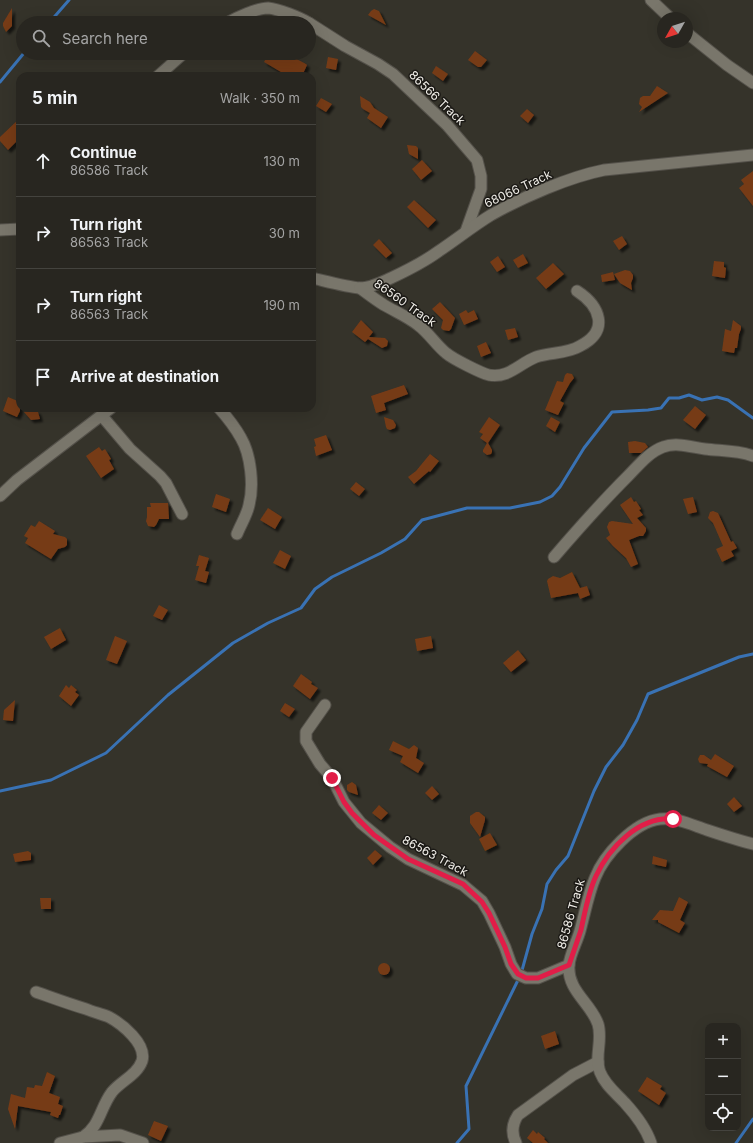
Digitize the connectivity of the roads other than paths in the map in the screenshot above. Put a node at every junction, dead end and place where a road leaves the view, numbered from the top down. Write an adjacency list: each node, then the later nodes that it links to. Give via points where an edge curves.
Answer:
1 (651, 0): 2 (street)
2 (664, 12)
3 (239, 16): 4 (street, 86566 Track, via 267,8)
4 (292, 16)
5 (316, 27): 13 (street, 86566 Track, via 394,74 447,125 478,160 481,189)
6 (693, 38): 9 (street)
7 (176, 60): 8 (street)
8 (163, 72)
9 (753, 83)
10 (753, 155): 13 (street, 68066 Track, via 591,173 514,203)
11 (16, 229): 12 (street)
12 (0, 230)
13 (466, 231): 15 (street, 68066 Track, via 412,268 379,284)
14 (316, 279): 15 (street, 68066 Track)
15 (360, 288): 16 (street, 86560 Track, via 420,327 447,354 490,375 511,373 530,359 580,346 594,336 600,325 596,308)
16 (577, 291)
17 (106, 412): 19 (street)
18 (222, 412): 23 (street, via 242,438 251,474 249,504)
19 (102, 416): 21 (street, via 16,480); 22 (street, via 130,448 160,476)
20 (753, 456): 24 (street, via 733,451 669,445 654,452 596,508)
21 (0, 496)
22 (182, 514)
23 (237, 534)
24 (554, 557)
25 (325, 705): 27 (street, 86563 Track, via 306,732 306,741 332,778 344,802 361,823 408,859 463,884 482,902 518,974 526,978 538,978)
26 (753, 844): 27 (street, 86586 Track, via 673,819 657,819 635,829 611,852 595,878)
27 (569, 965): 29 (street, 86586 Track, via 570,977 576,992 592,1011 598,1026)
28 (36, 992): 30 (street, via 109,1017 127,1030 140,1046 142,1056 139,1066 112,1092 94,1129)
29 (598, 1062): 33 (street, via 573,1075 518,1115 512,1132); 34 (street, 86586 Track, via 604,1079 639,1121)
30 (83, 1138): 31 (street); 32 (street, via 120,1135)
31 (60, 1143)
32 (143, 1143)
33 (516, 1143)
34 (651, 1143)

